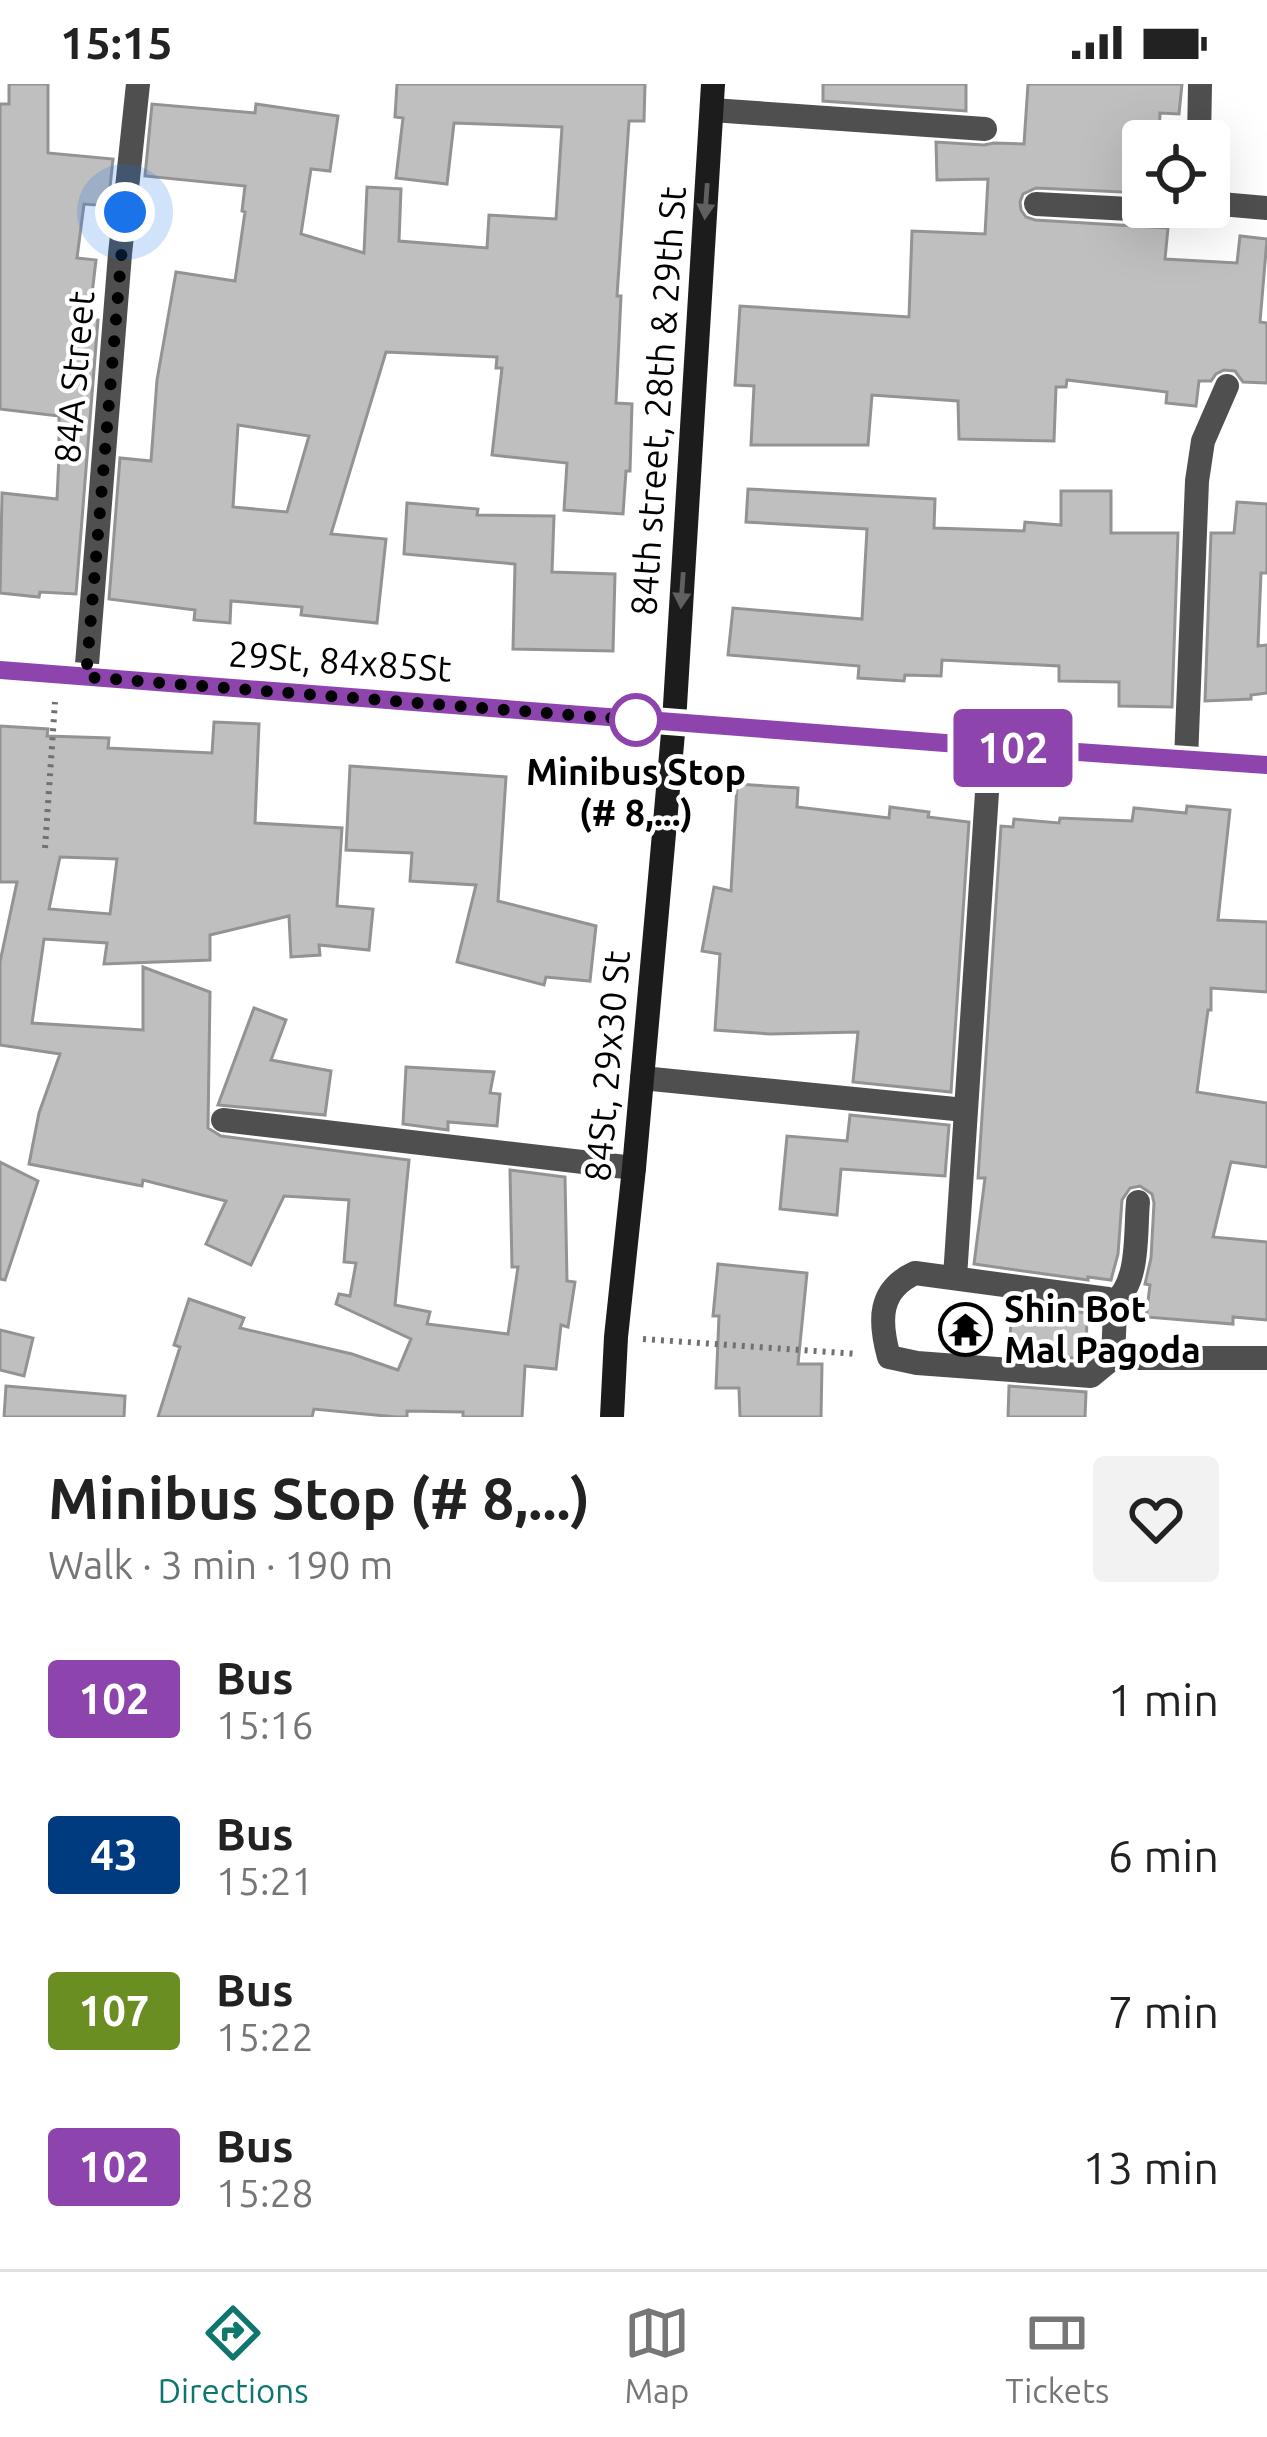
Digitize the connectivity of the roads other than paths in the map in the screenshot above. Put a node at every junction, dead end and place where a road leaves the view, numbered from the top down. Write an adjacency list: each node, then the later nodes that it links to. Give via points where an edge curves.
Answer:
1 (138, 84): 13 (street, 84A Street)
2 (713, 84): 4 (main road, 84th street, 28th & 29th St)
3 (1200, 84): 5 (street)
4 (712, 110): 6 (street); 14 (main road, 84th street, 28th & 29th St, one-way to 14)
5 (1199, 120)
6 (985, 129)
7 (1036, 204): 10 (street)
8 (1230, 204): 9 (street)
9 (1267, 208)
10 (1122, 209)
11 (1227, 386): 16 (street, via 1203,441 1197,481)
12 (0, 670): 13 (street, 29St, 84x85St)
13 (86, 677): 14 (street, 29St, 84x85St)
14 (674, 722): 15 (street, 29St, 84x85St); 18 (main road, 84St, 29x30 St)
15 (990, 747): 16 (street, 29St, 84x85St); 19 (street)
16 (1186, 760): 17 (street, 29St, 84x85St)
17 (1267, 765)
18 (642, 1078): 19 (street); 21 (main road, 84St, 29x30 St)
19 (965, 1110): 23 (street)
20 (224, 1120): 21 (street)
21 (634, 1168): 27 (main road, 84St, 29x30 St)
22 (1138, 1202): 24 (street, via 1130,1282)
23 (955, 1277): 24 (street); 25 (street, via 915,1273 886,1293 889,1357 1090,1376)
24 (1114, 1303): 25 (street)
25 (1113, 1358): 26 (street)
26 (1267, 1358)
27 (612, 1417)

